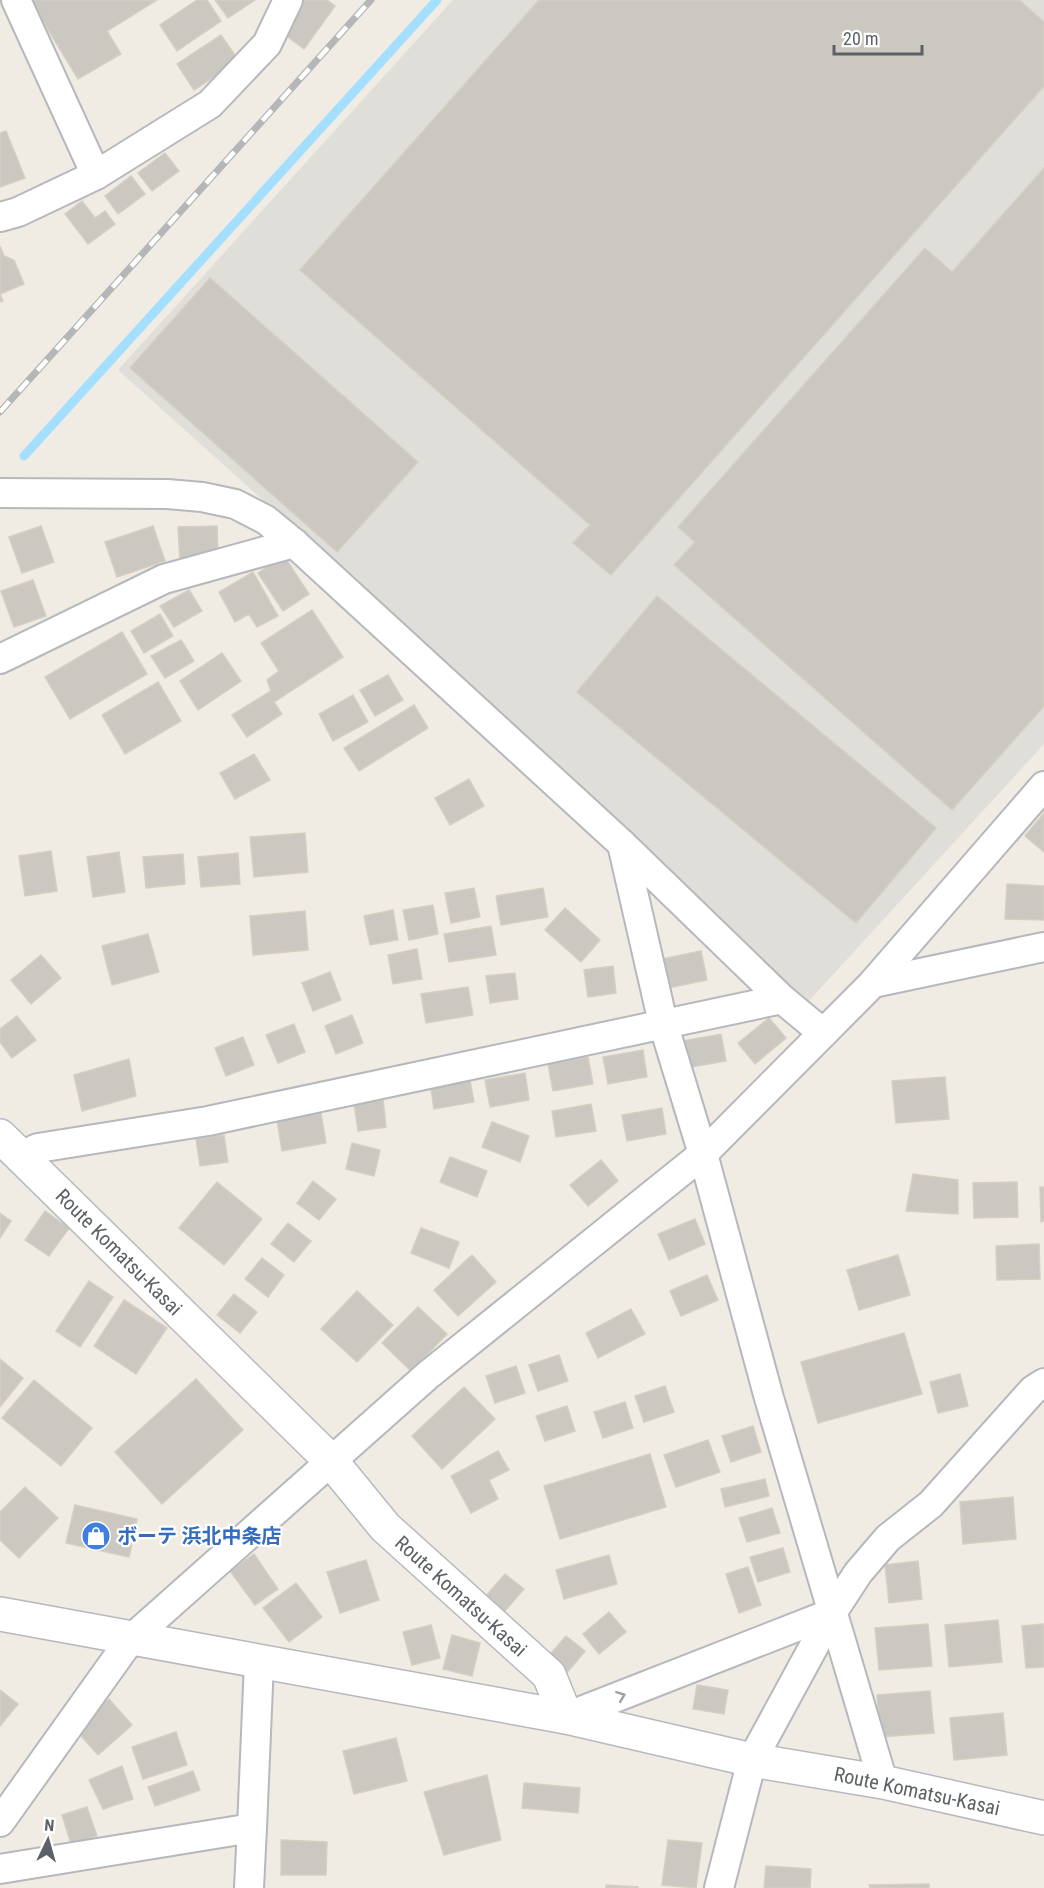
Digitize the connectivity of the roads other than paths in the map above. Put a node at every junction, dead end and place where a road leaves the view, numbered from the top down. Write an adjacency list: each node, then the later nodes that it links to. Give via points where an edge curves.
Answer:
1 (16, 0): 3 (street)
2 (288, 0): 3 (street, via 267,44 210,104)
3 (96, 176): 4 (street)
4 (0, 217)
5 (0, 493): 6 (street, via 167,494 202,498 235,504 266,520)
6 (294, 543): 7 (street, via 164,579); 9 (street)
7 (0, 659)
8 (1044, 786): 11 (street)
9 (622, 844): 12 (street); 13 (street)
10 (1044, 947): 11 (street)
11 (873, 983): 14 (street)
12 (782, 999): 13 (street); 14 (street)
13 (663, 1023): 15 (street, via 208,1121 38,1148); 16 (street)
14 (823, 1033): 16 (street)
15 (11, 1146): 18 (main road, Route Komatsu-Kasai)
16 (703, 1154): 18 (street, via 428,1375); 19 (street)
17 (1044, 1383): 19 (street, via 1033,1390 931,1504 888,1538 858,1573)
18 (331, 1461): 21 (street); 23 (main road, Route Komatsu-Kasai, via 385,1527 549,1675)
19 (832, 1613): 23 (street, one-way to 19); 24 (street); 25 (street)
20 (0, 1614): 21 (main road)
21 (130, 1640): 22 (main road); 27 (street)
22 (259, 1662): 23 (main road); 28 (street)
23 (566, 1717): 24 (main road, Route Komatsu-Kasai)
24 (752, 1760): 25 (main road, Route Komatsu-Kasai); 31 (street)
25 (883, 1782): 26 (main road, Route Komatsu-Kasai)
26 (1044, 1818)
27 (0, 1822)
28 (252, 1828): 29 (street); 30 (street)
29 (0, 1869)
30 (249, 1888)
31 (719, 1888)

